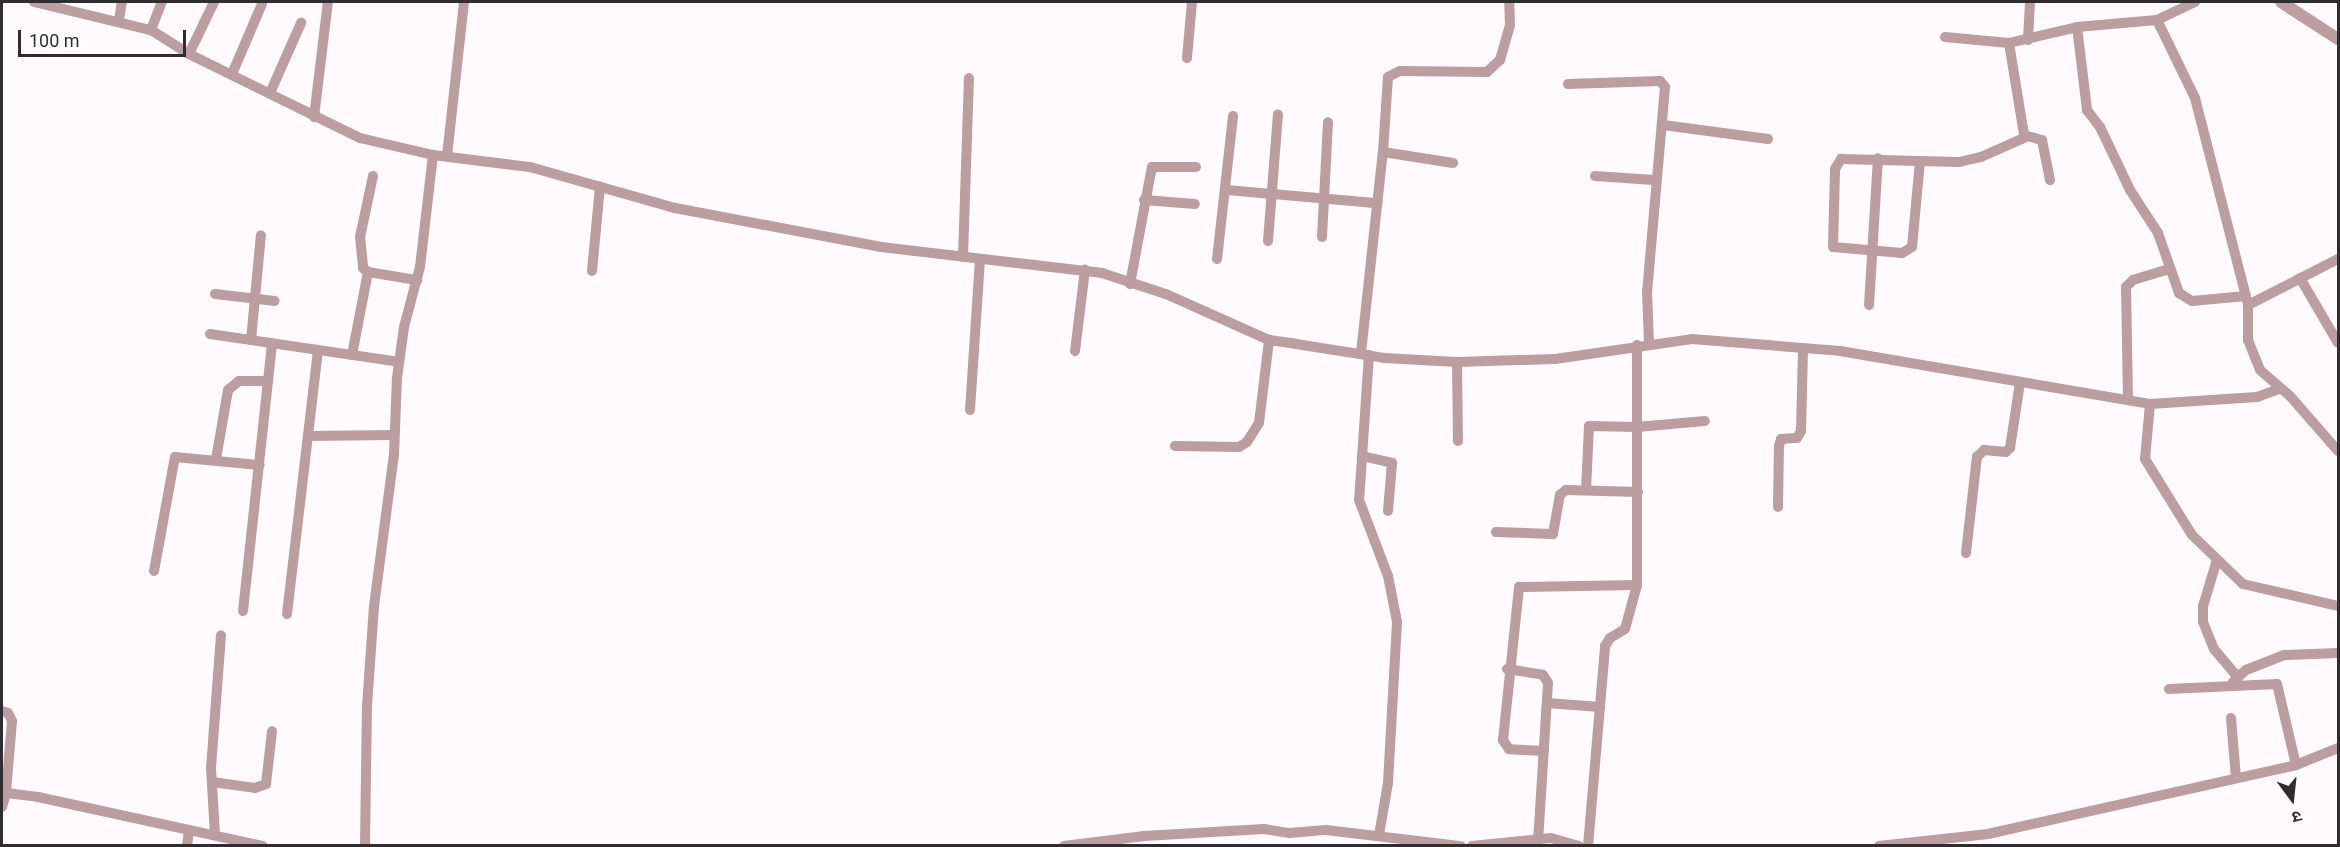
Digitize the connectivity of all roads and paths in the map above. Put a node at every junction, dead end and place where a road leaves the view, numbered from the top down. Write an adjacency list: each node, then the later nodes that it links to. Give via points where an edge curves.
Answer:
1 (40, 2): 14 (street)
2 (122, 2): 14 (street)
3 (162, 2): 18 (street)
4 (214, 2): 23 (street)
5 (328, 2): 31 (street)
6 (464, 2): 38 (street)
7 (1192, 2): 24 (street)
8 (1509, 2): 36 (street, via 1510,25 1500,60 1487,72 1400,71 1388,77)
9 (2030, 2): 21 (street)
10 (2195, 2): 15 (street)
11 (2281, 2): 13 (street)
12 (262, 4): 25 (street)
13 (2298, 6): 20 (street)
14 (119, 20): 18 (street)
15 (2157, 20): 17 (street); 71 (street, via 2195,98)
16 (301, 23): 28 (street)
17 (2077, 27): 21 (street); 62 (street, via 2087,110 2158,233)
18 (151, 30): 23 (street)
19 (1945, 37): 22 (street)
20 (2338, 39)
21 (2028, 40): 22 (street)
22 (2009, 43): 34 (street)
23 (189, 54): 25 (street)
24 (1187, 58)
25 (232, 74): 28 (street)
26 (969, 78): 58 (street)
27 (1568, 84): 33 (street, via 1660,81 1666,91)
28 (270, 93): 31 (street)
29 (1278, 114): 49 (street)
30 (1233, 116): 48 (street)
31 (314, 117): 37 (street, via 360,138)
32 (1328, 122): 51 (street)
33 (1663, 125): 35 (street); 45 (street)
34 (2026, 137): 40 (street, via 1971,160); 46 (street, via 2042,140)
35 (1768, 139)
36 (1383, 152): 41 (street); 53 (street)
37 (433, 155): 38 (street); 67 (street)
38 (447, 156): 47 (street, via 530,167)
39 (1878, 158): 40 (street); 57 (street); 57 (street, via 1847,156 1837,162 1835,169 1833,247)
40 (1920, 161): 57 (street, via 1915,242 1902,253)
41 (1453, 163)
42 (1196, 167): 50 (street, via 1152,167)
43 (373, 176): 65 (street, via 360,245 360,258)
44 (1595, 176): 45 (street)
45 (1654, 180): 79 (street)
46 (2050, 180)
47 (600, 186): 58 (street, via 675,208 815,235); 64 (street)
48 (1227, 190): 49 (street); 60 (street)
49 (1271, 195): 51 (street); 56 (street)
50 (1144, 200): 52 (street); 68 (street)
51 (1323, 200): 53 (street); 55 (street)
52 (1195, 204)
53 (1377, 204): 83 (street)
54 (261, 235): 70 (street)
55 (1322, 237)
56 (1268, 241)
57 (1872, 251): 73 (street)
58 (963, 257): 59 (street)
59 (981, 259): 63 (street); 92 (street)
60 (1217, 259)
61 (2338, 259): 66 (street)
62 (2170, 269): 71 (street, via 2185,299); 90 (street, via 2133,280 2126,287)
63 (1085, 270): 68 (street); 82 (street)
64 (592, 271)
65 (368, 272): 67 (street); 84 (street)
66 (2300, 278): 71 (street); 77 (street)
67 (417, 280): 85 (street)
68 (1130, 284): 76 (street, via 1175,298)
69 (215, 294): 70 (street)
70 (255, 299): 72 (street); 75 (street)
71 (2247, 300): 89 (street, via 2248,340 2260,370)
72 (276, 301)
73 (1869, 305)
74 (210, 334): 75 (street)
75 (251, 340): 78 (street)
76 (1269, 340): 83 (street); 98 (street, via 1259,423 1247,442 1239,447)
77 (2338, 343)
78 (272, 344): 81 (street); 87 (street)
79 (1643, 344): 80 (street, via 1692,339); 86 (street, via 1555,359); 94 (street)
80 (1803, 348): 88 (street); 105 (street, via 1801,431 1797,438 1781,439)
81 (318, 350): 84 (street); 96 (street)
82 (1075, 351)
83 (1365, 354): 86 (street); 100 (street)
84 (352, 355): 85 (street)
85 (399, 362): 95 (street)
86 (1457, 362): 97 (street)
87 (268, 381): 101 (street, via 239,381 228,390); 102 (street)
88 (2020, 383): 90 (street); 108 (street, via 2010,448 2006,452 1984,450 1977,456)
89 (2279, 389): 91 (street, via 2257,397); 99 (street)
90 (2128, 400): 91 (street)
91 (2150, 404): 109 (street, via 2145,459 2180,521)
92 (969, 410)
93 (1705, 421): 94 (street)
94 (1637, 427): 103 (street, via 1589,426); 104 (street)
95 (394, 435): 96 (street); 139 (street, via 367,706)
96 (308, 436): 114 (street)
97 (1458, 441)
98 (1175, 446)
99 (2338, 451)
100 (1362, 456): 106 (street, via 1392,463); 134 (street, via 1361,511 1388,576 1396,622 1388,783)
101 (216, 459): 102 (street); 110 (street, via 181,454 172,460)
102 (260, 465): 113 (street)
103 (1586, 490): 104 (street); 107 (street, via 1562,492 1553,534)
104 (1638, 492): 111 (street)
105 (1778, 507)
106 (1388, 511)
107 (1496, 532)
108 (1966, 553)
109 (2217, 560): 112 (street, via 2247,585); 118 (street, via 2203,622)
110 (154, 571)
111 (1637, 585): 117 (street, via 1519,587); 121 (street, via 1625,629 1605,646)
112 (2338, 606)
113 (243, 611)
114 (287, 614)
115 (221, 635): 129 (street)
116 (2338, 653): 118 (street, via 2284,655)
117 (1508, 669): 120 (street, via 1546,677); 126 (street, via 1504,746)
118 (2234, 681): 119 (street); 127 (street, via 2277,684)
119 (2169, 689)
120 (1547, 703): 121 (street); 126 (street)
121 (1600, 708): 144 (street)
122 (2, 711): 130 (street, via 8,712 12,721)
123 (2231, 718): 128 (street)
124 (272, 731): 129 (street, via 267,784 255,788)
125 (2338, 748): 127 (street)
126 (1544, 751): 135 (street)
127 (2296, 765): 128 (street)
128 (2236, 778): 145 (street, via 1988,834)
129 (212, 782): 133 (street)
130 (6, 793): 131 (street); 132 (street)
131 (2, 807)
132 (189, 830): 133 (street); 137 (street)
133 (215, 835): 138 (street)
134 (1379, 835): 136 (street, via 1234,830); 141 (street)
135 (1538, 840): 142 (street); 143 (street)
136 (1144, 841): 140 (street)
137 (188, 846)
138 (263, 846)
139 (365, 846)
140 (1064, 846)
141 (1461, 846)
142 (1472, 846)
143 (1579, 846)
144 (1588, 846)
145 (1879, 846)

